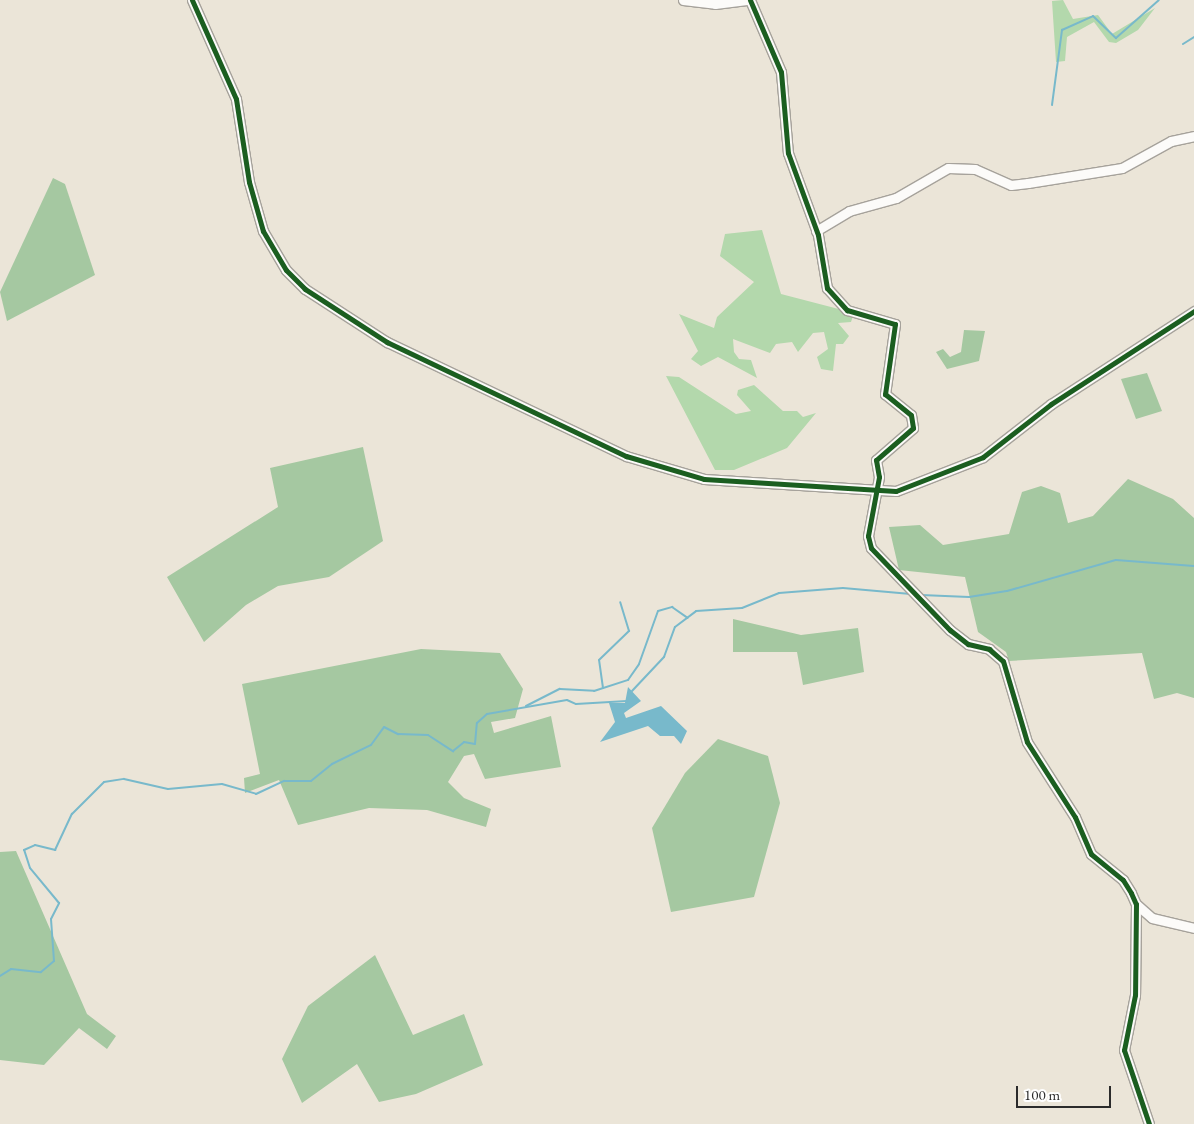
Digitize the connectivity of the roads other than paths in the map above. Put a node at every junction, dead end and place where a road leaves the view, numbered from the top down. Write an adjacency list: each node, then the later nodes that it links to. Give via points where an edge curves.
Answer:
1 (192, 0): 7 (street, via 236,99 249,182 263,231 286,270 305,289 387,342 626,456 704,478)
2 (683, 0): 3 (street, via 715,4)
3 (748, 0): 5 (street, via 781,72 789,160)
4 (1194, 136): 5 (street, via 1170,141 1122,168 1011,185 975,169 948,168 896,198 849,211)
5 (816, 231): 7 (street, via 822,272 834,298 863,317 894,324 885,394 911,415 913,428 876,460 879,477)
6 (1194, 311): 7 (street, via 1051,404 983,457 896,491)
7 (874, 491): 8 (street, via 868,536 871,548 950,630 968,644 989,649 1003,662 1027,742 1075,817 1091,854 1123,880)
8 (1136, 904): 9 (street, via 1152,918); 10 (street, via 1135,995 1124,1050)
9 (1194, 928)
10 (1149, 1124)

